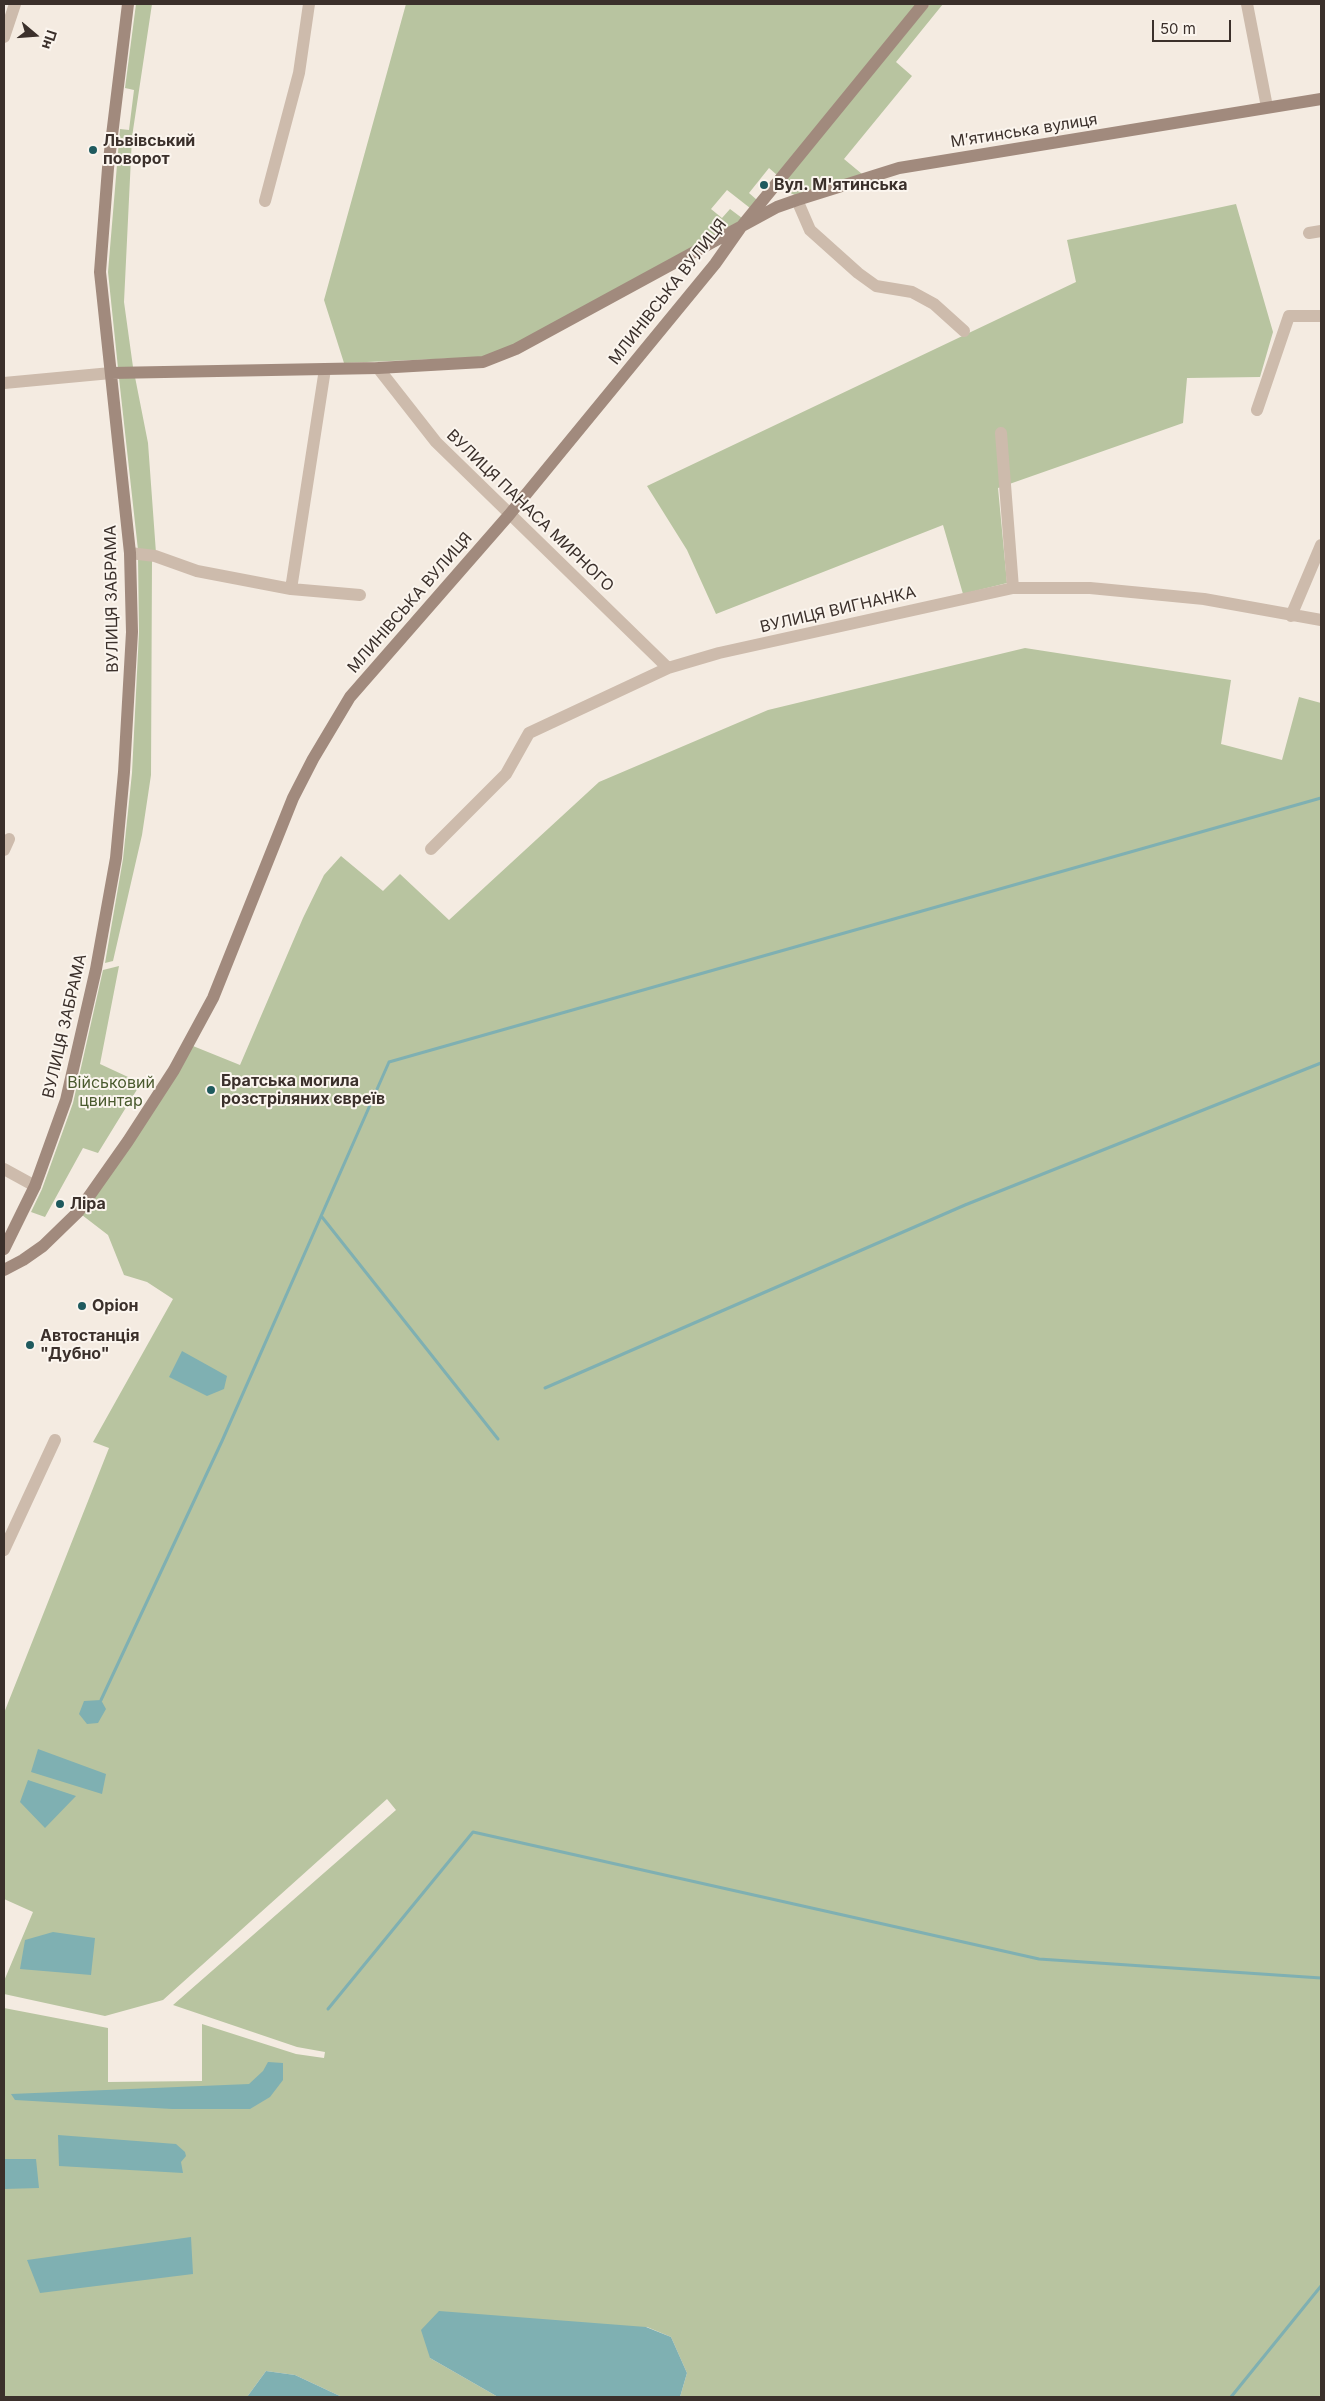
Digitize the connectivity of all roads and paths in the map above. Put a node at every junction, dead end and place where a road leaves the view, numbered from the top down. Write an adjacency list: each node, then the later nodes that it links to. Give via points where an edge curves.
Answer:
1 (15, 4): 6 (street)
2 (128, 4): 16 (main road, ВУЛИЦЯ ЗАБРАМА, via 108,168 100,272)
3 (308, 4): 10 (street, via 299,73)
4 (923, 4): 11 (main road, МЛИНІВСЬКА ВУЛИЦЯ)
5 (1247, 4): 8 (street)
6 (4, 37)
7 (1321, 99): 8 (main road, Мʼятинська вулиця)
8 (1267, 107): 9 (main road, Мʼятинська вулиця, via 899,168)
9 (797, 200): 11 (main road, Мʼятинська вулиця); 13 (street, via 810,230 858,273 876,286 912,292 934,304)
10 (265, 201)
11 (740, 227): 14 (main road, via 516,350 483,362); 20 (main road, МЛИНІВСЬКА ВУЛИЦЯ, via 715,264)
12 (1321, 316): 18 (street, via 1289,316)
13 (964, 331)
14 (378, 368): 15 (main road); 20 (street, ВУЛИЦЯ ПАНАСА МИРНОГО, via 436,442)
15 (325, 369): 16 (main road); 24 (street)
16 (111, 373): 17 (street); 22 (main road, ВУЛИЦЯ ЗАБРАМА)
17 (4, 383)
18 (1257, 410)
19 (1001, 433): 23 (street)
20 (509, 515): 28 (street, ВУЛИЦЯ ПАНАСА МИРНОГО); 33 (main road, МЛИНІВСЬКА ВУЛИЦЯ, via 350,697 293,798 213,998 174,1070 128,1141 78,1212 43,1246)
21 (1321, 545): 26 (street)
22 (130, 553): 24 (street, via 155,556 197,571); 31 (main road, ВУЛИЦЯ ЗАБРАМА, via 132,632 116,858 96,969 66,1100)
23 (1013, 588): 26 (street, ВУЛИЦЯ ВИГНАНКА, via 1090,588 1204,599); 28 (street, ВУЛИЦЯ ВИГНАНКА, via 719,653)
24 (291, 589): 25 (street)
25 (360, 595)
26 (1291, 616): 27 (street, ВУЛИЦЯ ВИГНАНКА)
27 (1321, 620)
28 (668, 668): 29 (street, ВУЛИЦЯ ВИГНАНКА, via 529,733 506,774)
29 (431, 850)
30 (4, 1169): 31 (street)
31 (35, 1186): 32 (main road, ВУЛИЦЯ ЗАБРАМА)
32 (4, 1249)
33 (4, 1270)
34 (55, 1440): 35 (street)
35 (4, 1550)

